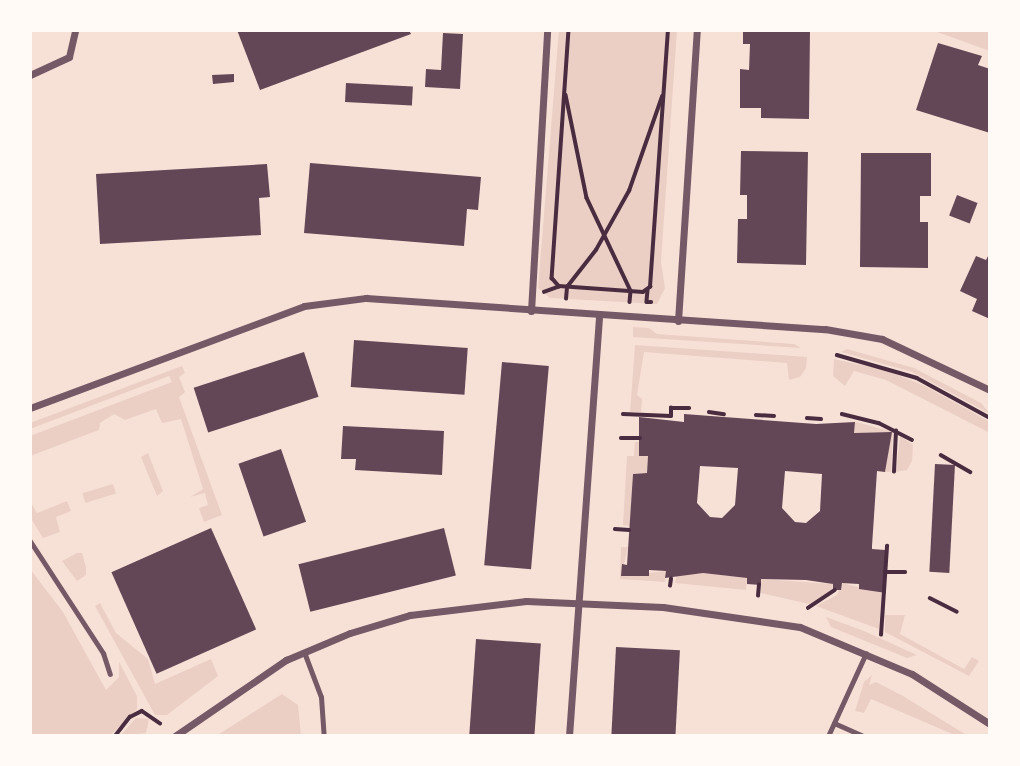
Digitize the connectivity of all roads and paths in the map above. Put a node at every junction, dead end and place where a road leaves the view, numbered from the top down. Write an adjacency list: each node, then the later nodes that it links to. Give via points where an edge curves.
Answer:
1 (75, 30): 6 (street, via 72,48 58,63)
2 (547, 30): 18 (street)
3 (569, 30): 7 (path)
4 (668, 30): 8 (path)
5 (697, 30): 20 (street)
6 (30, 75)
7 (565, 86): 9 (path, via 587,198); 10 (path, via 552,278)
8 (664, 88): 9 (path, via 629,191); 12 (path)
9 (603, 239): 11 (path); 13 (path)
10 (559, 286): 11 (path); 14 (path)
11 (567, 287): 13 (path); 15 (path)
12 (648, 290): 13 (path); 16 (path, via 647,302)
13 (631, 291): 17 (path)
14 (541, 292)
15 (566, 300)
16 (659, 302)
17 (630, 305)
18 (531, 311): 19 (street); 23 (street, via 366,298 304,306)
19 (599, 316): 20 (street); 53 (street)
20 (678, 321): 22 (street, via 825,329 883,339)
21 (837, 355): 32 (path, via 916,378)
22 (990, 390)
23 (30, 408)
24 (690, 408): 26 (path, via 671,408 671,416)
25 (709, 412): 27 (path)
26 (623, 414)
27 (724, 414)
28 (842, 414): 34 (path)
29 (757, 415): 30 (path)
30 (774, 416)
31 (807, 418): 33 (path)
32 (990, 418)
33 (821, 419)
34 (896, 431): 37 (path); 39 (path)
35 (621, 438): 36 (path)
36 (640, 439)
37 (912, 440)
38 (942, 455): 40 (path)
39 (894, 472)
40 (971, 472)
41 (615, 529): 42 (path)
42 (629, 530)
43 (30, 541): 59 (lane, via 103,653)
44 (887, 546): 45 (path)
45 (886, 572): 46 (path); 56 (path)
46 (905, 572)
47 (671, 579): 49 (path)
48 (758, 585): 51 (path)
49 (670, 586)
50 (835, 590): 54 (path)
51 (758, 596)
52 (930, 598): 55 (path)
53 (580, 602): 57 (street, via 469,605 410,615); 58 (street, via 733,614 800,628); 66 (street)
54 (808, 608)
55 (957, 612)
56 (881, 635)
57 (304, 652): 64 (street); 65 (lane, via 321,697)
58 (866, 653): 61 (lane); 62 (street, via 912,674)
59 (110, 674)
60 (160, 723): 63 (path, via 142,711 130,717)
61 (834, 723): 67 (lane); 68 (lane)
62 (990, 724)
63 (115, 736)
64 (175, 736)
65 (324, 736)
66 (569, 736)
67 (828, 736)
68 (863, 736)

